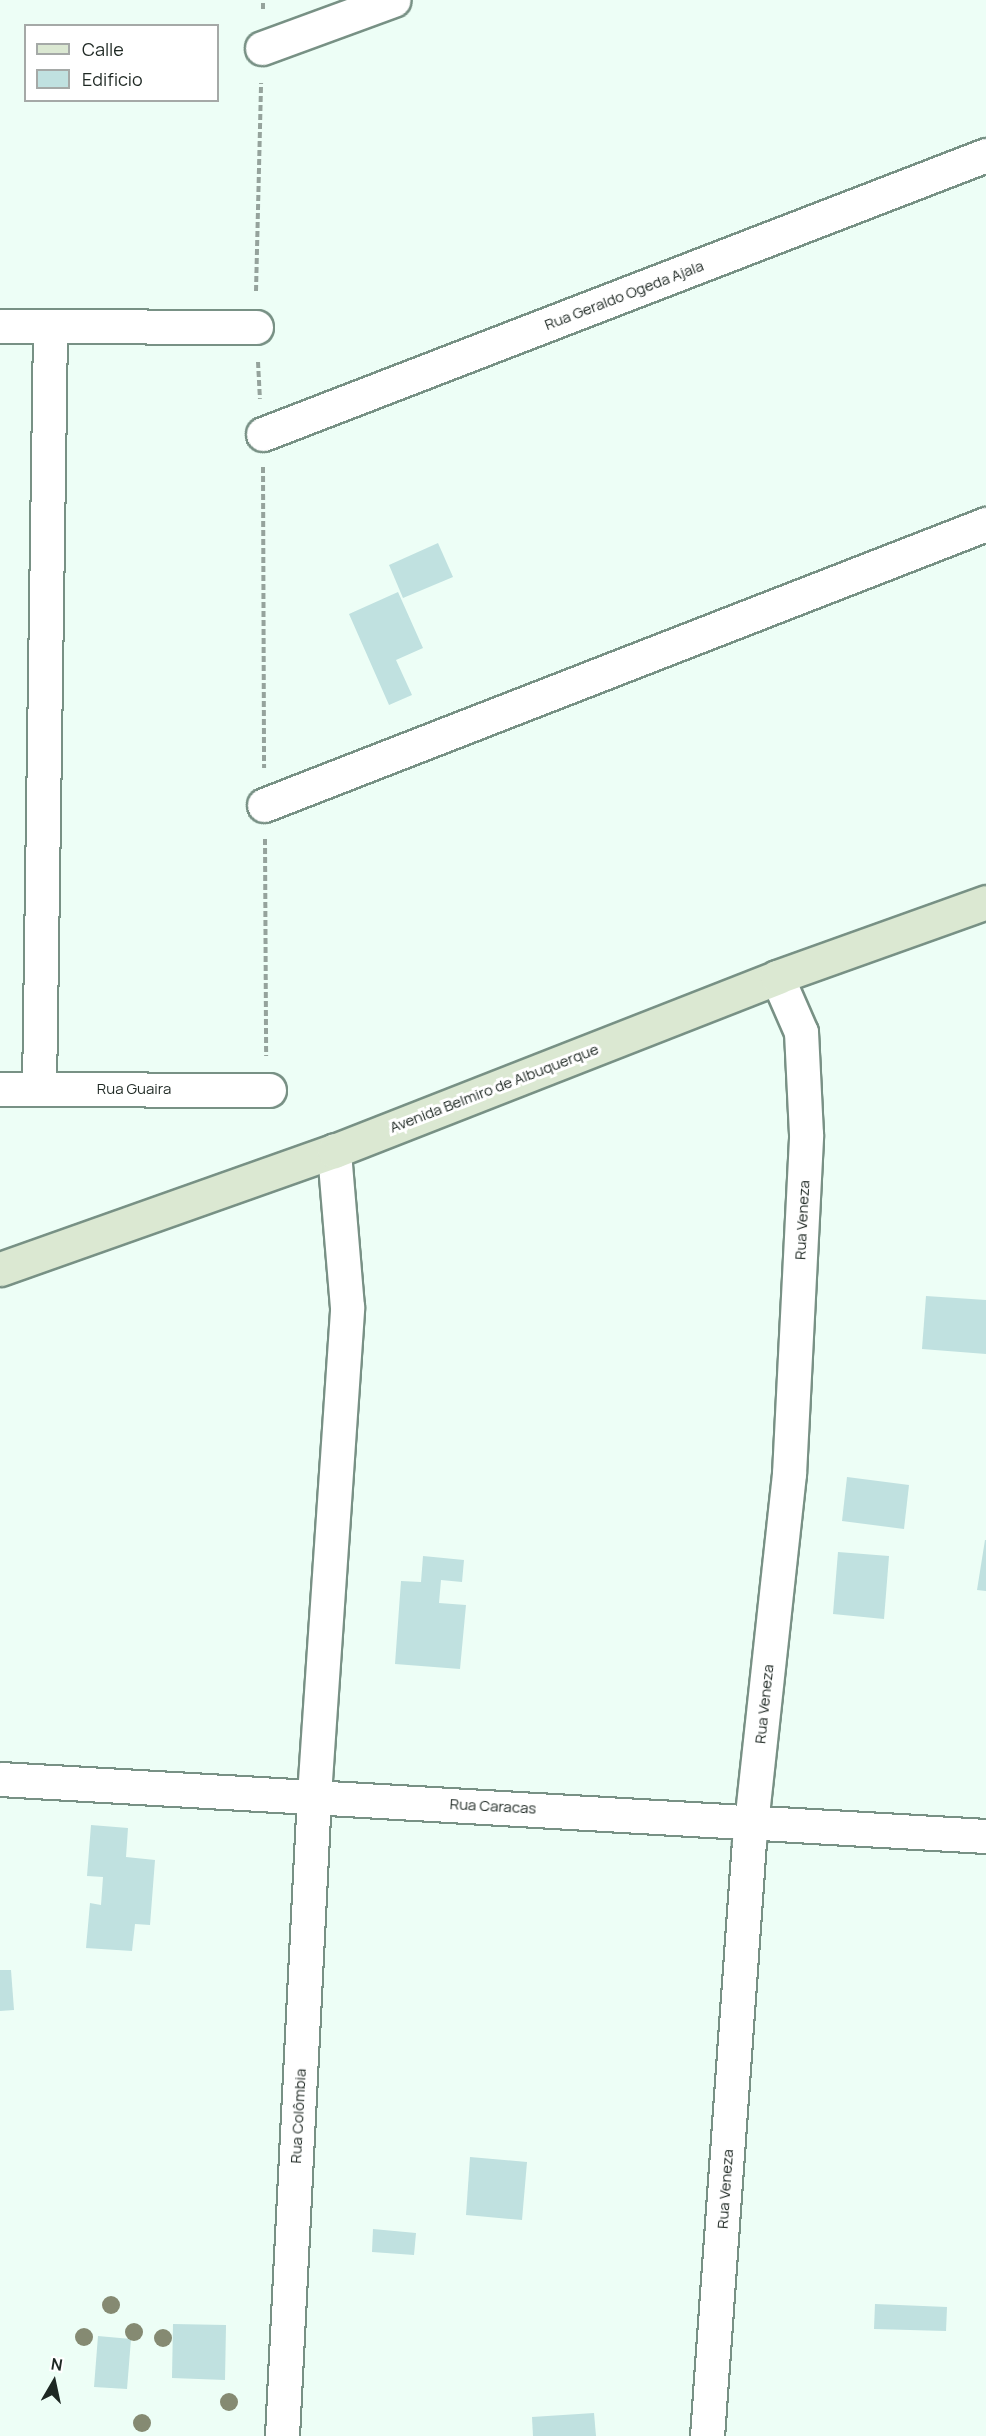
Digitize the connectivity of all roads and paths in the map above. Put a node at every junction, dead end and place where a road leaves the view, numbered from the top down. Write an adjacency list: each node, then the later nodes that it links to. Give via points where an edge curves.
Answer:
1 (263, 0): 3 (path)
2 (393, 0): 3 (street)
3 (262, 48): 7 (path)
4 (986, 155): 8 (street, Rua Geraldo Ogeda Ajala)
5 (0, 326): 6 (street)
6 (50, 326): 7 (street); 14 (street)
7 (256, 327): 8 (path)
8 (263, 435): 10 (path)
9 (986, 524): 10 (street)
10 (264, 805): 15 (path)
11 (986, 902): 12 (main road, Avenida Belmiro de Albuquerque)
12 (777, 977): 16 (main road, Avenida Belmiro de Albuquerque); 20 (street, Rua Veneza, via 801,1032 806,1134 789,1474)
13 (0, 1089): 14 (street, Rua Guaira)
14 (39, 1089): 15 (street, Rua Guaira)
15 (269, 1090)
16 (334, 1151): 17 (main road, Avenida Belmiro de Albuquerque); 19 (street, Rua Colômbia, via 347,1307)
17 (0, 1269)
18 (0, 1779): 19 (street, Rua Caracas)
19 (314, 1795): 20 (street, Rua Caracas); 22 (street, Rua Colômbia)
20 (751, 1821): 21 (street, Rua Caracas); 23 (street, Rua Veneza)
21 (986, 1836)
22 (282, 2436)
23 (708, 2436)

